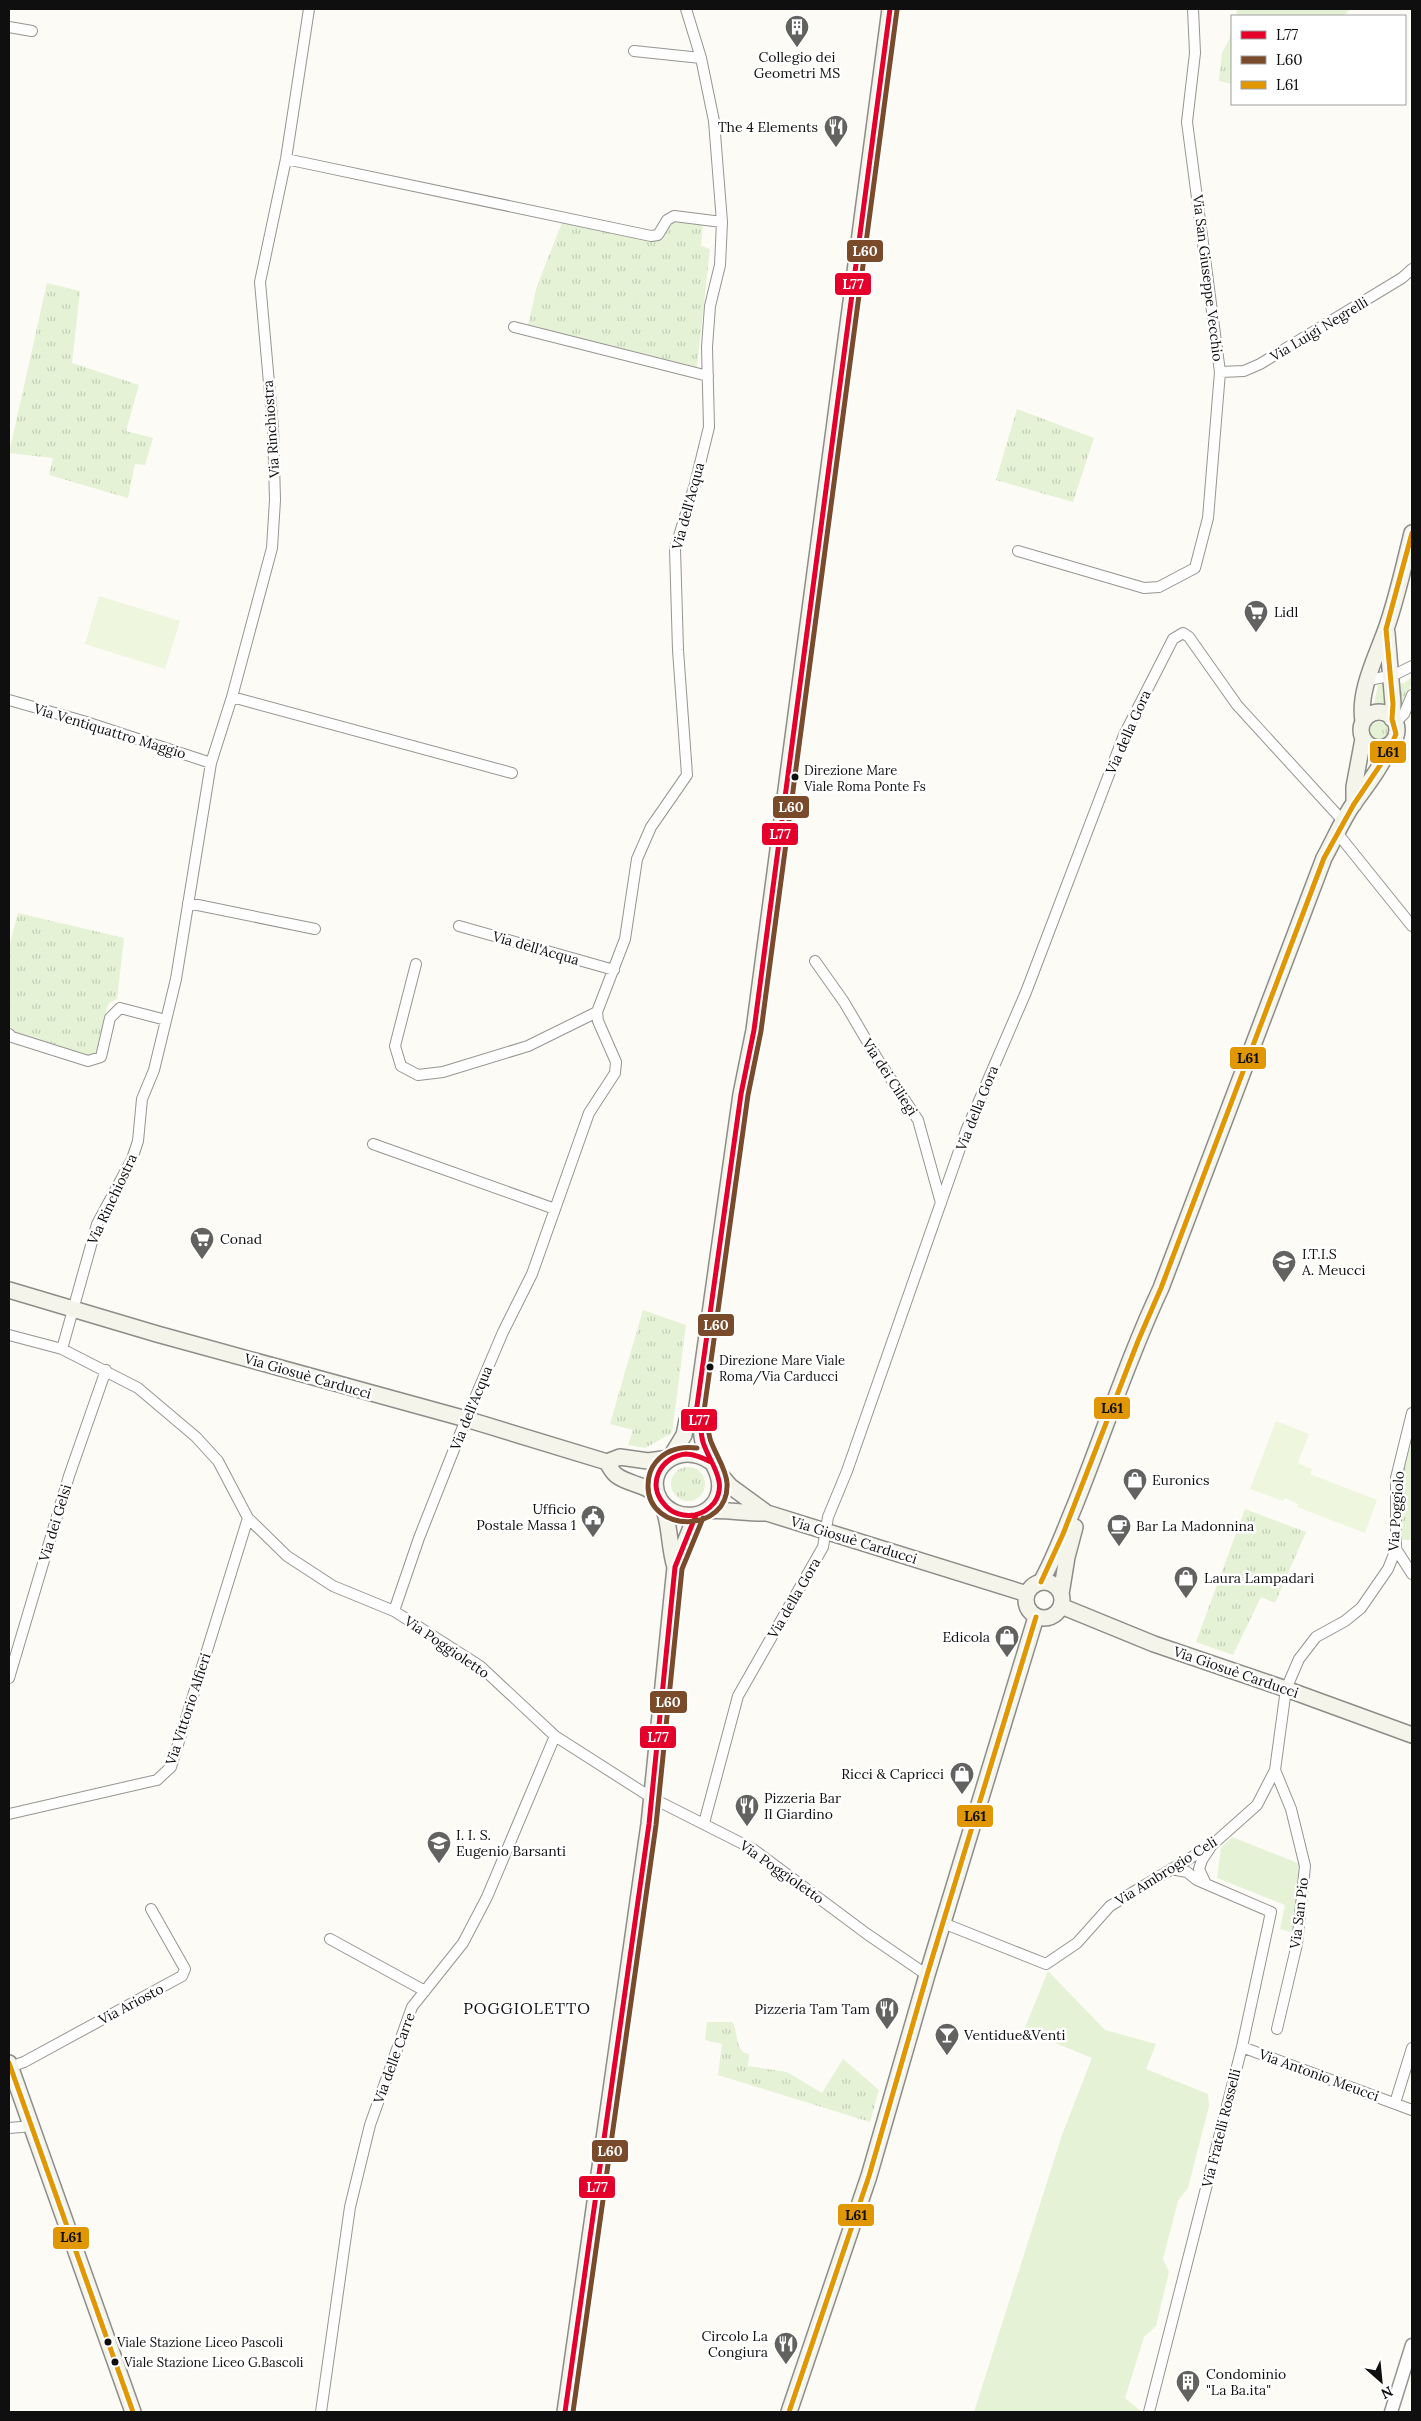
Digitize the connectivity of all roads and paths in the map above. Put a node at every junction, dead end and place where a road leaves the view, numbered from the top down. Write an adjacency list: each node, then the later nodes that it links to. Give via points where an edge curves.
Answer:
1 (309, 9): 9 (street, Via Rinchiostra)
2 (686, 9): 8 (street, Via dell'Acqua)
3 (890, 9): 51 (main road, via 754,1030 741,1094)
4 (1193, 9): 13 (street, Via San Giuseppe Vecchio, via 1195,54 1187,122)
5 (9, 27): 6 (street)
6 (32, 31)
7 (634, 51): 8 (street)
8 (701, 58): 10 (street, Via dell'Acqua, via 714,121)
9 (286, 159): 10 (street, via 651,236 658,235 667,220 674,216); 22 (street, Via Rinchiostra, via 260,282 272,428 275,500 272,548)
10 (722, 222): 14 (street, Via dell'Acqua, via 720,265 710,306)
11 (1412, 269): 13 (street, Via Luigi Negrelli, via 1260,364 1244,371)
12 (514, 327): 14 (street)
13 (1220, 372): 16 (street, Via San Giuseppe Vecchio, via 1208,518 1195,568 1159,587 1144,588)
14 (708, 376): 38 (street, Via dell'Acqua, via 709,427 675,549 687,775 651,827 637,859 625,939)
15 (1412, 533): 17 (main road)
16 (1018, 551)
17 (1386, 629): 19 (main road); 20 (main road)
18 (1412, 666): 19 (street)
19 (1390, 676): 20 (street); 24 (main road)
20 (1369, 680): 25 (main road, via 1362,705)
21 (1412, 694): 24 (street, via 1404,714)
22 (232, 697): 28 (street, Via Rinchiostra); 29 (street)
23 (9, 700): 28 (street, Via Ventiquattro Maggio)
24 (1394, 721): 25 (main road, via 1386,714 1376,713); 27 (main road, via 1396,734)
25 (1363, 722): 26 (main road)
26 (1363, 739): 27 (main road, via 1376,748); 30 (main road)
27 (1391, 744): 30 (main road)
28 (211, 763): 32 (street, Via Rinchiostra)
29 (512, 773)
30 (1354, 804): 31 (main road)
31 (1341, 828): 34 (street); 43 (street, Via della Gora, via 1237,705 1189,637 1183,633 1173,639 1124,735 1026,992 966,1131); 45 (main road, via 1324,858)
32 (188, 903): 35 (street); 40 (street, Via Rinchiostra)
33 (459, 926): 38 (street, Via dell'Acqua)
34 (1412, 926)
35 (315, 929)
36 (815, 961): 43 (street, Via dei Ciliegi, via 918,1120)
37 (416, 964): 39 (street, via 395,1046 401,1066 418,1075 443,1072 528,1046)
38 (614, 970): 39 (street, Via dell'Acqua)
39 (598, 1016): 44 (street, Via dell'Acqua, via 616,1062 615,1073 589,1113)
40 (166, 1020): 41 (street, via 120,1008 110,1018 101,1057 88,1061); 47 (street, Via Rinchiostra, via 154,1070 142,1099 138,1141 132,1159 97,1224)
41 (9, 1034)
42 (373, 1144): 44 (street)
43 (942, 1203): 61 (street, Via della Gora, via 828,1517)
44 (556, 1208): 53 (street, Via dell'Acqua, via 532,1274)
45 (1161, 1288): 65 (main road, via 1067,1526); 67 (main road, via 1151,1328 1074,1529)
46 (9, 1290): 47 (main road, Via Giosuè Carducci)
47 (73, 1308): 49 (street, Via Rinchiostra); 53 (main road, Via Giosuè Carducci)
48 (9, 1335): 49 (street, Via Poggioletto)
49 (62, 1349): 50 (street, Via Poggioletto)
50 (106, 1370): 60 (street, Via Poggioletto, via 138,1388 196,1436 218,1461); 70 (street, Via dei Gelsi, via 69,1476)
51 (696, 1412): 54 (main road, via 687,1420 684,1435); 56 (main road, via 702,1422 703,1440)
52 (1412, 1413): 62 (street, Via Poggiolo, via 1396,1478)
53 (466, 1419): 55 (main road, Via Giosuè Carducci); 68 (street, Via dell'Acqua)
54 (670, 1458): 55 (main road, Via Giosuè Carducci, via 648,1461 620,1457); 56 (main road, via 691,1452 702,1456); 57 (main road, via 657,1476)
55 (607, 1462): 57 (main road, Via Giosuè Carducci, via 615,1474 647,1488)
56 (714, 1467): 58 (main road, via 720,1482 719,1493 714,1503); 59 (main road, Via Giosuè Carducci, via 730,1486)
57 (659, 1498): 58 (main road, via 674,1513 685,1516); 63 (main road)
58 (701, 1513): 59 (main road, Via Giosuè Carducci, via 722,1509 750,1514); 63 (main road)
59 (767, 1513): 61 (main road, Via Giosuè Carducci)
60 (248, 1518): 68 (street, Via Poggioletto, via 287,1556 333,1586); 76 (street, Via Vittorio Alfieri, via 171,1768 157,1780)
61 (827, 1531): 66 (main road, Via Giosuè Carducci); 77 (street, Via della Gora, via 823,1547 738,1696)
62 (1396, 1549): 64 (street); 71 (street, Via Poggiolo, via 1388,1569 1370,1596 1353,1616 1316,1637 1299,1659)
63 (675, 1567): 75 (main road)
64 (1412, 1574)
65 (1041, 1582): 66 (main road); 67 (main road, via 1053,1584)
66 (1027, 1594): 69 (main road, via 1028,1609)
67 (1061, 1600): 69 (main road, via 1053,1616); 71 (main road, Via Giosuè Carducci, via 1154,1644)
68 (394, 1611): 73 (street, Via Poggioletto, via 480,1666)
69 (1036, 1617): 82 (main road)
70 (9, 1678)
71 (1286, 1689): 72 (main road, Via Giosuè Carducci); 74 (street, Via Ambrogio Celi)
72 (1412, 1735)
73 (556, 1736): 75 (street, Via Poggioletto); 85 (street, Via delle Carre, via 487,1897 463,1943)
74 (1276, 1770): 78 (street, Via Ambrogio Celi, via 1257,1805); 86 (street, Via San Pio, via 1291,1809 1305,1866 1297,1944)
75 (652, 1798): 77 (street, Via Poggioletto); 97 (main road)
76 (9, 1814)
77 (704, 1823): 84 (street, Via Poggioletto, via 753,1848 867,1934)
78 (1212, 1845): 79 (street, Via Ambrogio Celi); 80 (street, via 1199,1869)
79 (1171, 1869): 80 (street, Via Fratelli Rosselli, via 1187,1872); 82 (street, Via Ambrogio Celi, via 1110,1906 1076,1943 1046,1964)
80 (1206, 1884): 87 (street, Via Fratelli Rosselli, via 1271,1912)
81 (152, 1909): 89 (street, Via Ariosto, via 185,1969 182,1976 24,2062)
82 (943, 1923): 84 (main road)
83 (330, 1939): 85 (street)
84 (928, 1975): 98 (main road, via 869,2176)
85 (426, 1991): 96 (street, Via delle Carre, via 412,2007 376,2107 350,2207)
86 (1277, 2029)
87 (1242, 2047): 90 (street, Via Antonio Meucci); 99 (street, Via Fratelli Rosselli)
88 (1412, 2048): 90 (street, Via Antonio Meucci)
89 (10, 2065): 92 (main road)
90 (1396, 2104): 91 (street, Via Antonio Meucci)
91 (1412, 2110)
92 (33, 2126): 93 (street); 95 (main road)
93 (9, 2128)
94 (1412, 2345): 100 (street)
95 (132, 2412)
96 (321, 2412)
97 (565, 2412)
98 (789, 2412)
99 (1149, 2412)
100 (1391, 2412)

